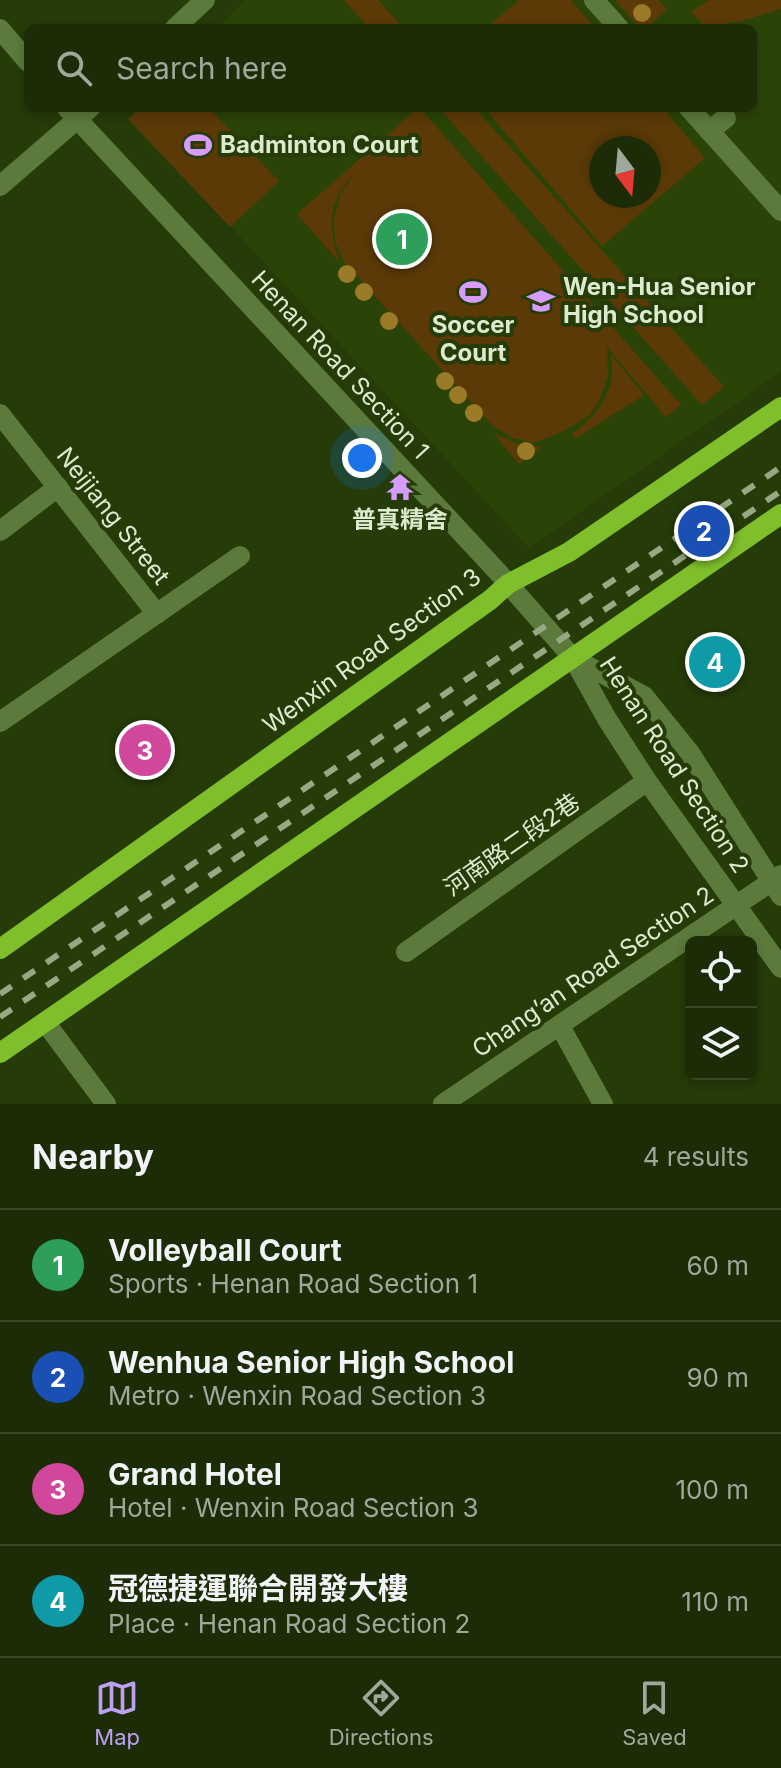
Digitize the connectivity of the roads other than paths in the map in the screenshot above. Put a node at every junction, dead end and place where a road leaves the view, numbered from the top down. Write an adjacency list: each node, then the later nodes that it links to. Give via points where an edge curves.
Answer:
1 (205, 0): 3 (street)
2 (594, 0): 4 (street)
3 (179, 24)
4 (615, 24)
5 (0, 29): 6 (street)
6 (24, 57)
7 (78, 112): 11 (street); 19 (street, Henan Road Section 1)
8 (692, 112): 10 (street)
9 (726, 118): 10 (street)
10 (709, 131): 12 (street)
11 (0, 186)
12 (781, 211)
13 (781, 407): 19 (main road, Wenxin Road Section 3, via 569,552)
14 (0, 414): 15 (street, Neijiang Street)
15 (58, 487): 17 (street); 20 (street, Neijiang Street)
16 (781, 514): 21 (main road)
17 (0, 531)
18 (240, 556): 20 (street)
19 (508, 584): 21 (street, Henan Road Section 1); 26 (main road, Wenxin Road Section 3)
20 (157, 614): 22 (street, Neijiang Street)
21 (573, 658): 23 (street, Henan Road Section 2); 24 (street, Henan Road Section 2, via 644,696 690,753); 29 (main road)
22 (0, 722)
23 (647, 781): 25 (street, Henan Road Section 2); 27 (street, 河南路二段2巷)
24 (778, 884): 25 (street, Chang’an Road Section 2)
25 (737, 906): 28 (street, Henan Road Section 2); 30 (street, Chang’an Road Section 2)
26 (0, 949)
27 (406, 952)
28 (781, 968)
29 (45, 1022): 31 (main road); 32 (street)
30 (560, 1026): 33 (street, Chang’an Road Section 2); 34 (street)
31 (0, 1053)
32 (106, 1104)
33 (443, 1104)
34 (603, 1104)

